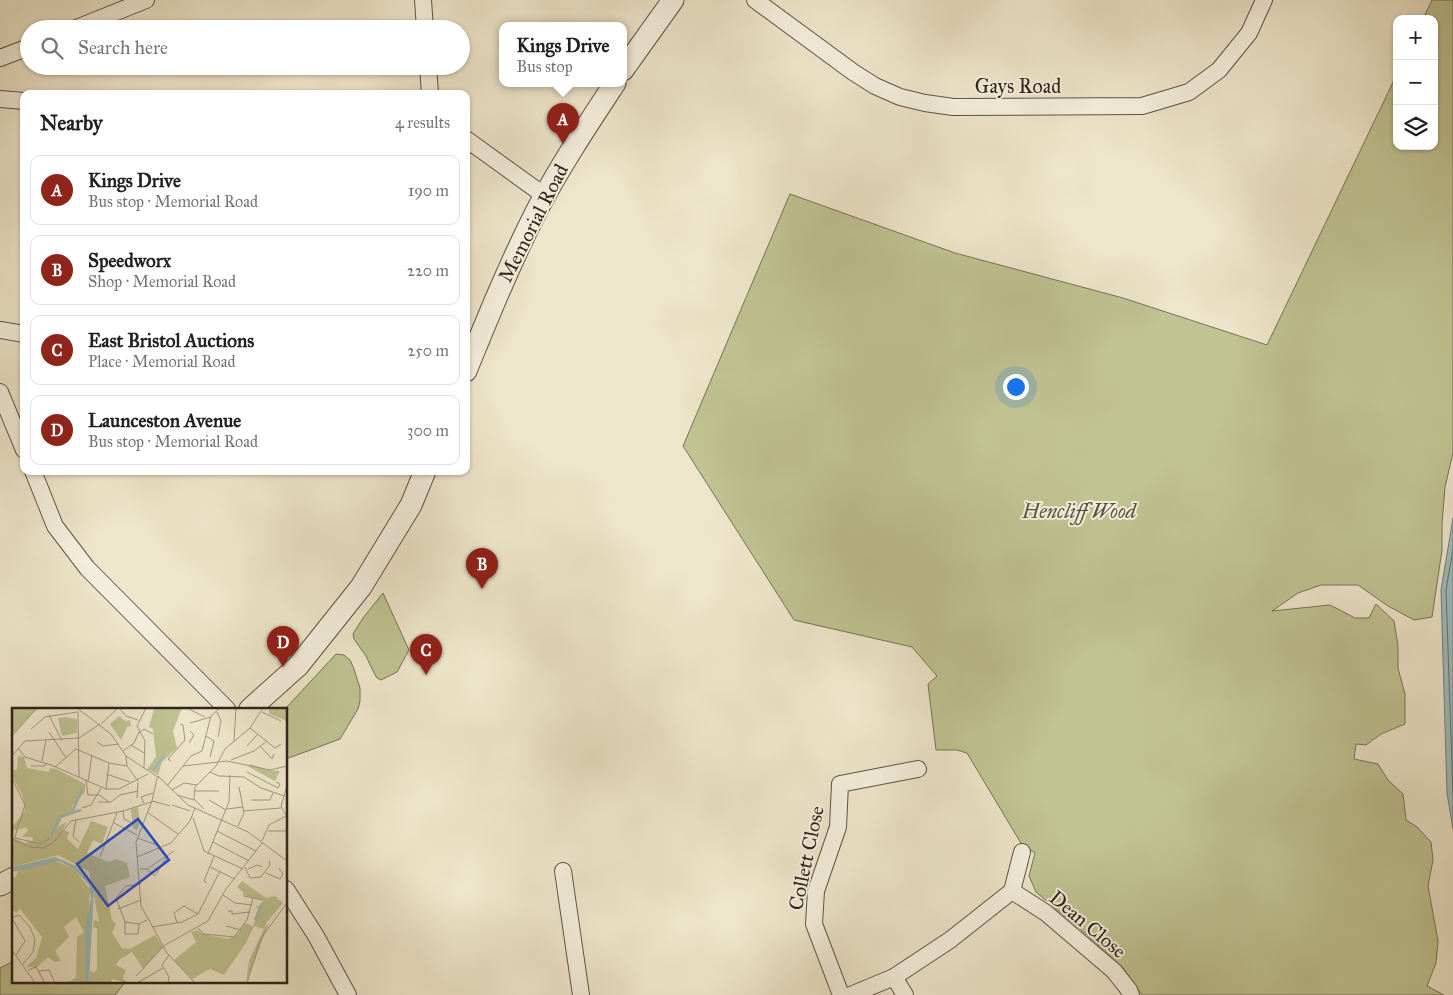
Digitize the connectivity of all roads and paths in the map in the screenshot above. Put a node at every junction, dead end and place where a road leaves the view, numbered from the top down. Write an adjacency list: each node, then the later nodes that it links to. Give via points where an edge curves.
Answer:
1 (146, 0): 6 (street)
2 (423, 0): 7 (street)
3 (673, 0): 10 (street)
4 (755, 0): 5 (street, Gays Road, via 875,86 900,97 953,108 1142,106 1189,92 1219,70 1249,33)
5 (1264, 0)
6 (96, 20)
7 (424, 20)
8 (20, 50): 9 (street)
9 (0, 58)
10 (627, 64)
11 (429, 75): 13 (street)
12 (611, 87): 17 (street, Memorial Road)
13 (430, 90)
14 (0, 100): 15 (street)
15 (20, 100)
16 (470, 142): 17 (street)
17 (545, 196): 20 (street, Memorial Road, via 500,288)
18 (0, 330): 19 (street)
19 (20, 333)
20 (470, 361)
21 (0, 392): 22 (street)
22 (20, 440)
23 (35, 475): 25 (street, via 55,526 88,568)
24 (423, 475): 26 (street, via 411,505 361,587 298,666)
25 (226, 708)
26 (251, 708)
27 (918, 769): 37 (street, Collett Close, via 840,784 838,828 816,891 814,924)
28 (1022, 852): 32 (street)
29 (563, 871): 36 (street)
30 (12, 879): 31 (street)
31 (0, 885)
32 (1012, 891): 34 (street, via 950,940); 40 (street, Dean Close, via 1046,913 1114,972)
33 (288, 892): 35 (street)
34 (894, 977): 38 (street); 39 (street)
35 (348, 995)
36 (581, 995)
37 (840, 995)
38 (851, 995)
39 (905, 995)
40 (1132, 995)

